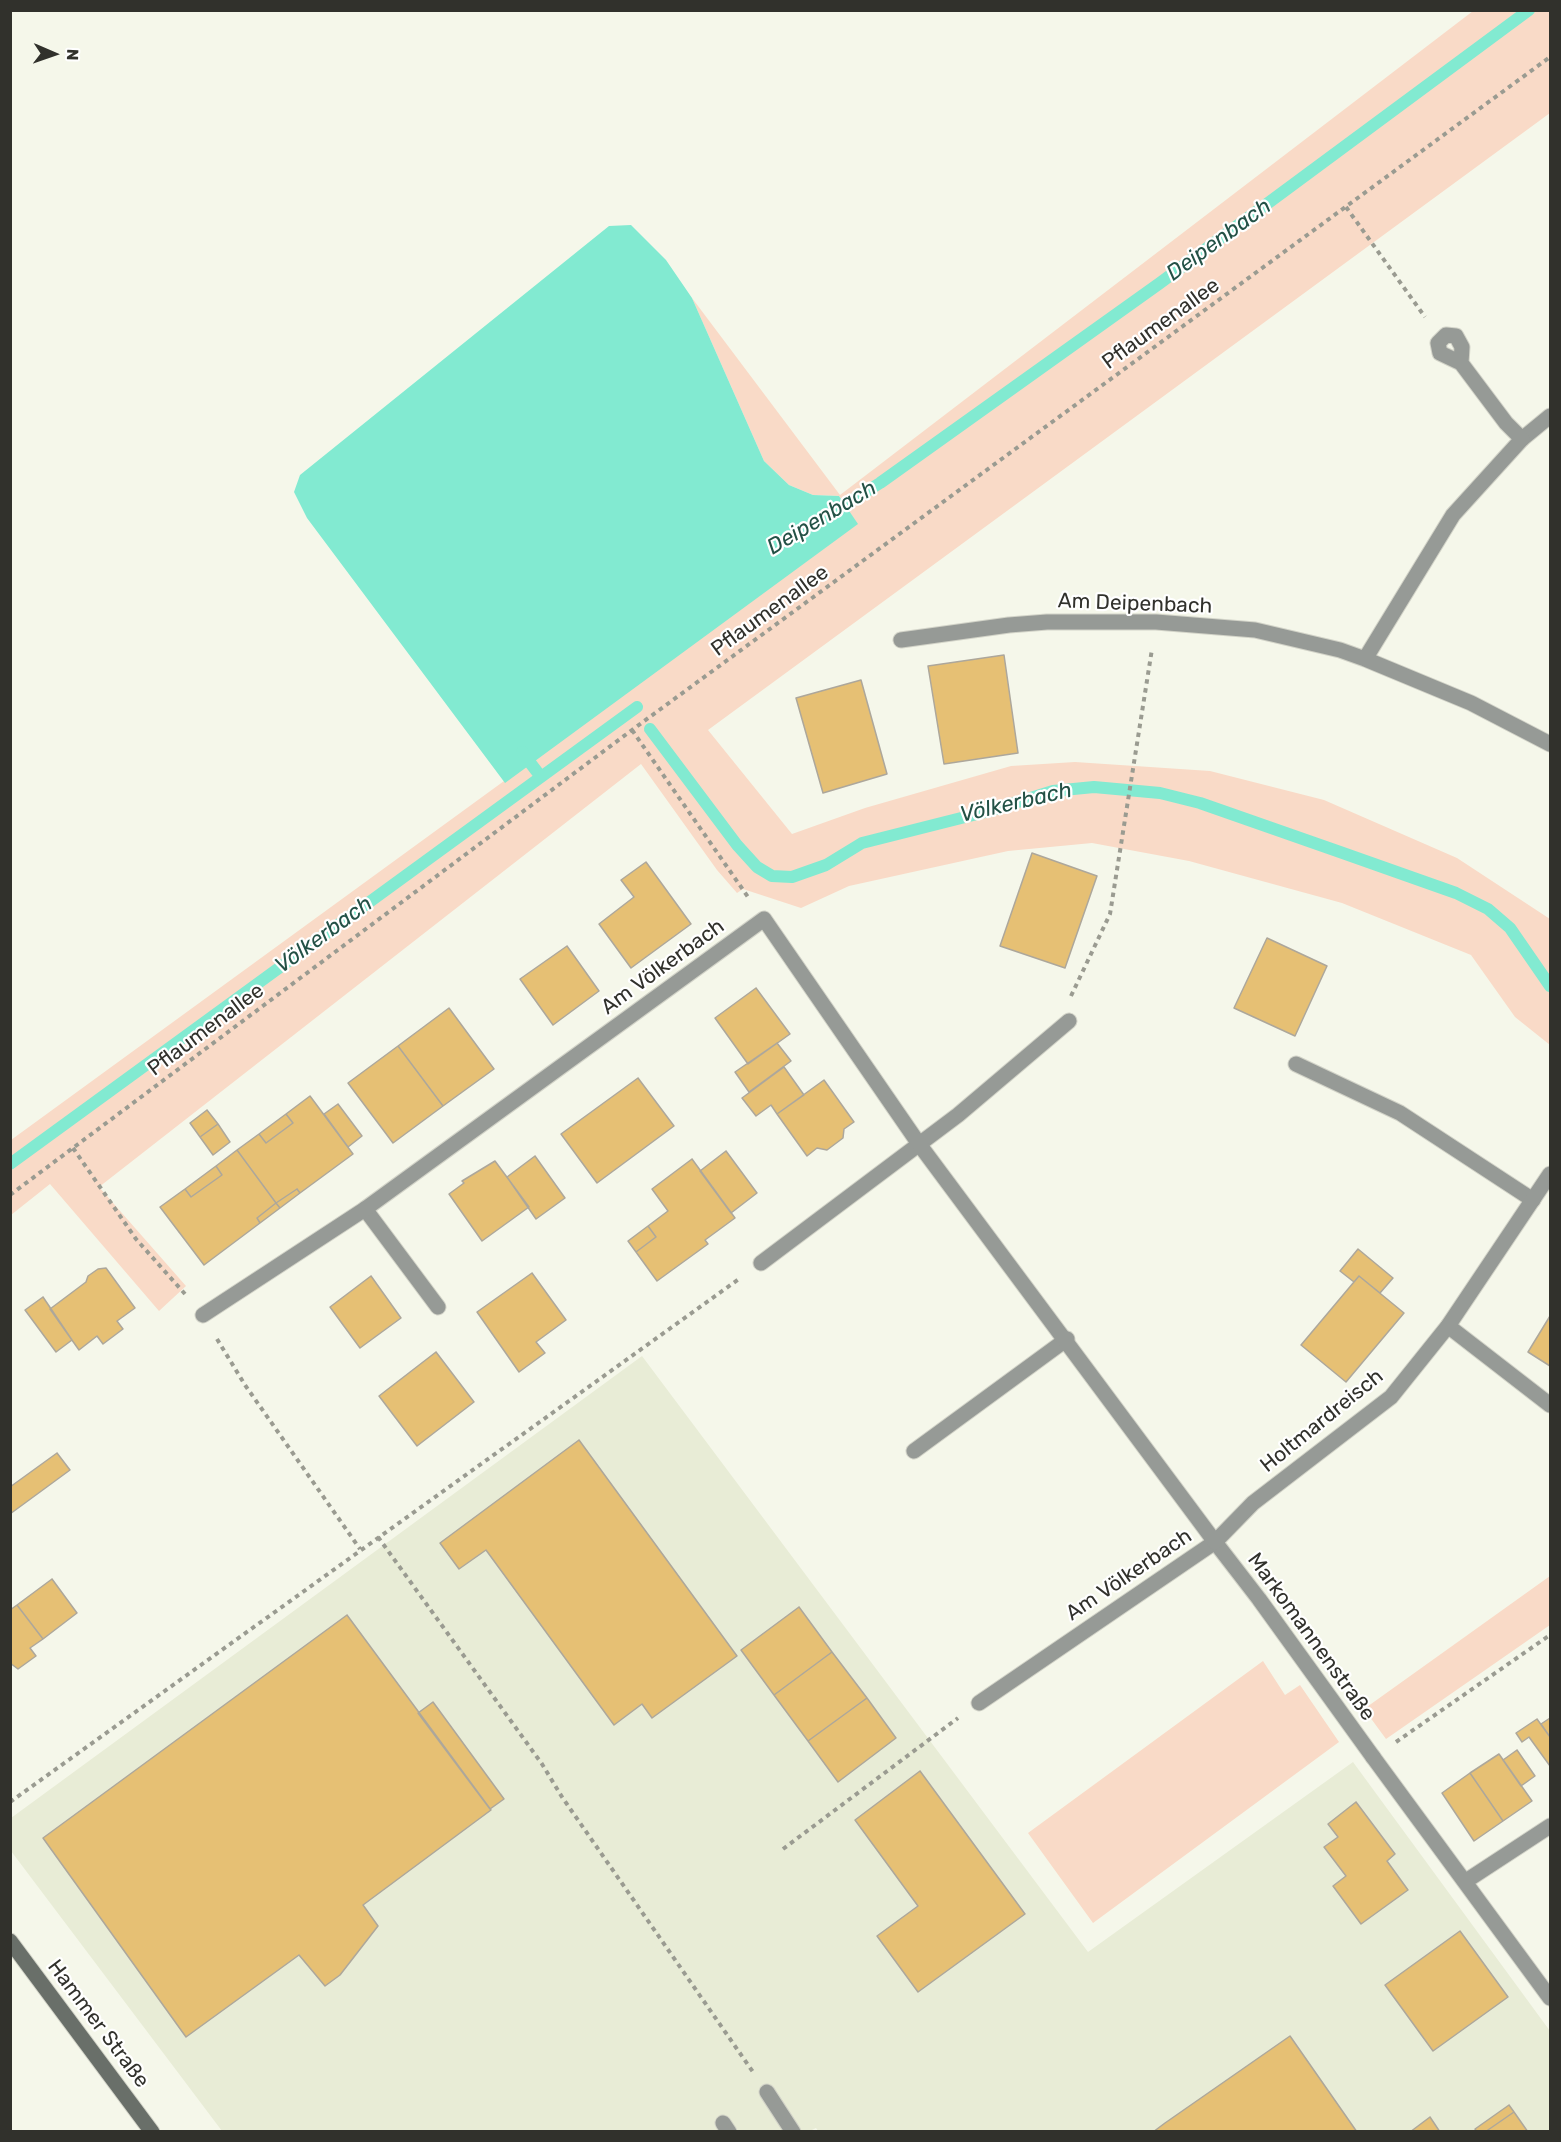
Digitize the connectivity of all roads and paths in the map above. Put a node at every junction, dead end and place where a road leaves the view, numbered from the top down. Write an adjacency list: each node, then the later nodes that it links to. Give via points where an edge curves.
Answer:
1 (1551, 57): 2 (path, Pflaumenallee)
2 (1346, 207): 3 (path, via 1429,322); 9 (path, Pflaumenallee)
3 (1446, 335): 5 (street, via 1438,343 1440,352 1461,363)
4 (1551, 416): 5 (street)
5 (1522, 439): 8 (street, via 1453,515)
6 (1156, 622): 7 (street, Am Deipenbach, via 1010,625); 8 (street, Am Deipenbach, via 1255,630); 12 (path, via 1110,914 1067,1004)
7 (900, 640)
8 (1365, 659): 10 (street, Am Deipenbach, via 1471,703)
9 (632, 730): 11 (path); 15 (path, Pflaumenallee)
10 (1551, 744)
11 (764, 920): 14 (street, Am Völkerbach); 19 (street, Am Völkerbach)
12 (1069, 1021): 14 (street)
13 (1296, 1064): 18 (street, via 1400,1113)
14 (920, 1144): 20 (street); 24 (street, Am Völkerbach)
15 (73, 1148): 17 (path, Pflaumenallee); 22 (path, via 136,1239)
16 (1551, 1174): 18 (street, Holtmardreisch)
17 (10, 1195)
18 (1533, 1200): 23 (street, Holtmardreisch)
19 (366, 1209): 21 (street); 22 (street, Am Völkerbach)
20 (761, 1263): 27 (path)
21 (438, 1307)
22 (203, 1315): 29 (path, via 245,1385)
23 (1448, 1326): 25 (street); 28 (street, Holtmardreisch, via 1390,1397 1253,1503)
24 (1067, 1339): 26 (street); 28 (street, Am Völkerbach)
25 (1551, 1405)
26 (914, 1451)
27 (378, 1537): 29 (path); 39 (path, via 542,1764)
28 (1215, 1542): 31 (street, Am Völkerbach); 32 (street, Markomannenstraße)
29 (360, 1549): 33 (path)
30 (1551, 1635): 32 (path)
31 (979, 1703): 35 (path)
32 (1373, 1758): 36 (street, Markomannenstraße)
33 (10, 1802)
34 (1551, 1826): 36 (street)
35 (783, 1849)
36 (1466, 1881): 38 (street)
37 (10, 1941): 40 (main road, Hammer Straße)
38 (1551, 1998)
39 (767, 2092): 41 (street)
40 (152, 2132)
41 (793, 2132)

